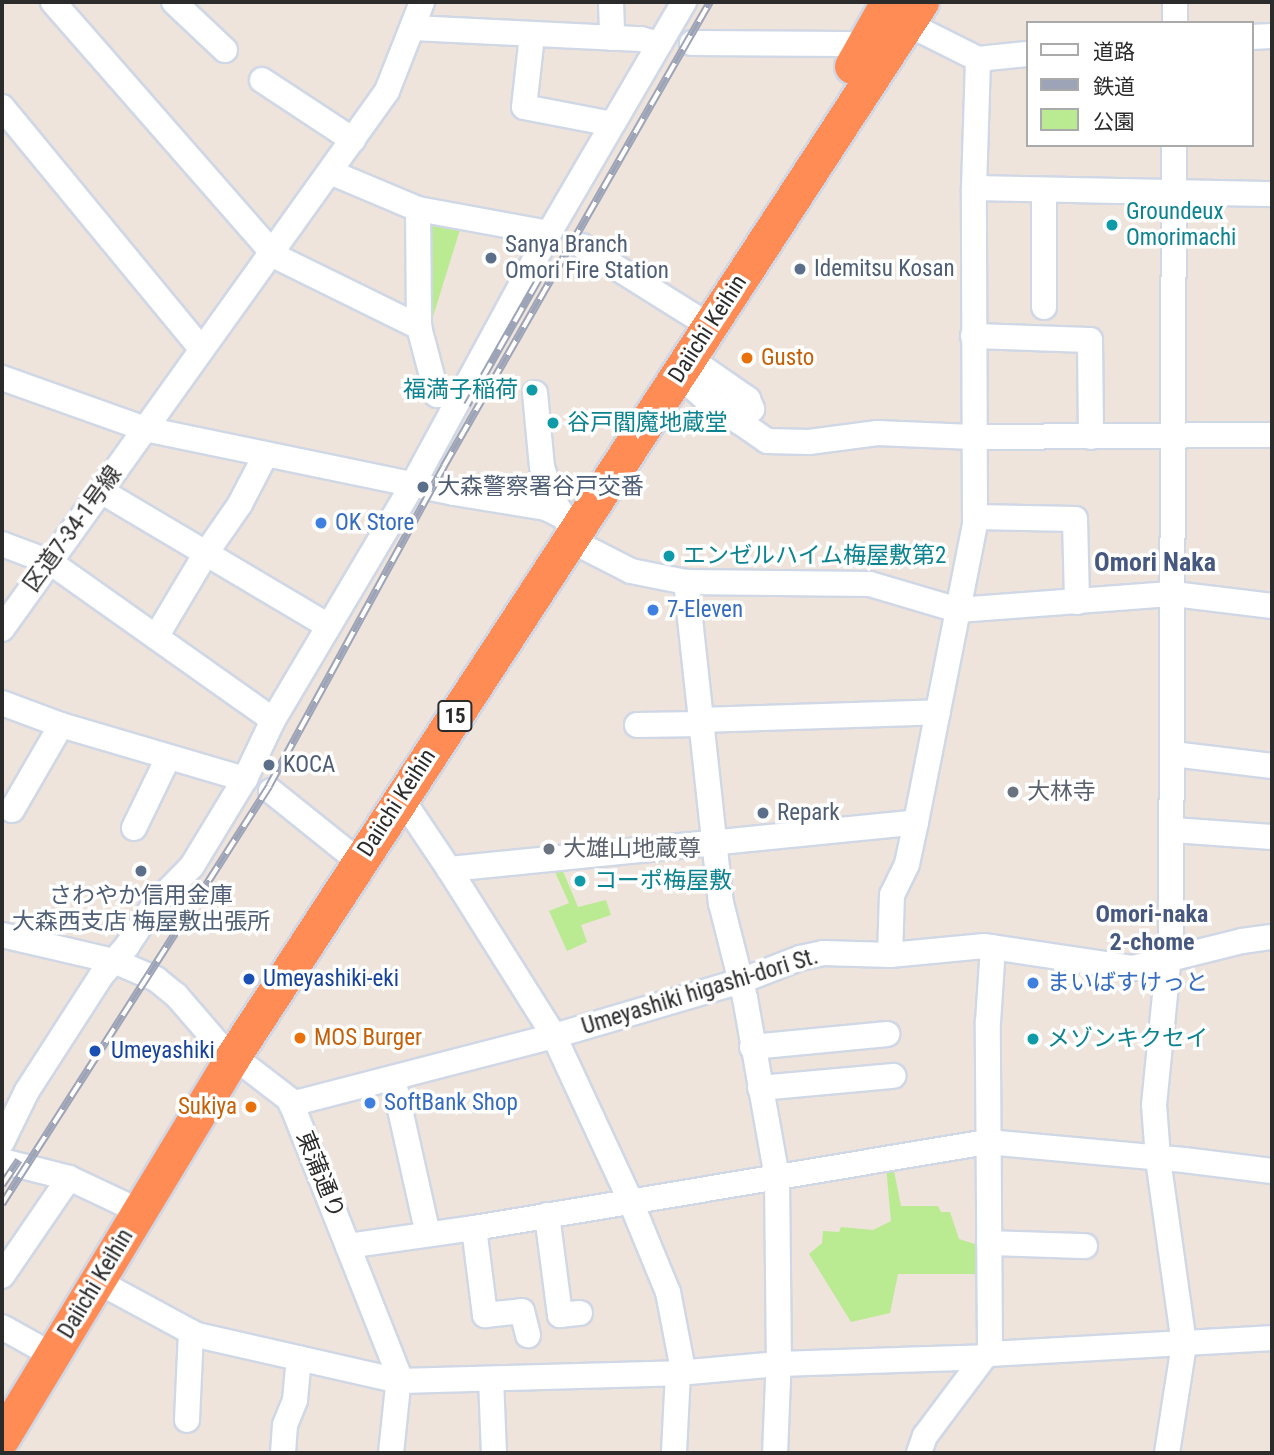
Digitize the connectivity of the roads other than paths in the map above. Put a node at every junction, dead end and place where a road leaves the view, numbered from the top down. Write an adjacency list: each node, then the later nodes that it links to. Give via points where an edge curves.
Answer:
1 (53, 2): 33 (street)
2 (174, 2): 17 (street)
3 (422, 2): 9 (street, 区道7-34-1号線)
4 (611, 2): 13 (street)
5 (684, 2): 15 (street)
6 (1175, 2): 8 (street)
7 (901, 8): 16 (highway, Daiichi Keihin / 15); 19 (street); 39 (highway, Daiichi Keihin / 15)
8 (1175, 21)
9 (413, 28): 10 (street); 23 (street, 区道7-34-1号線, via 387,91)
10 (532, 35): 13 (street); 22 (street, via 524,107)
11 (1272, 36): 12 (street)
12 (1253, 37)
13 (612, 38): 15 (street)
14 (692, 43): 16 (street)
15 (659, 44): 22 (street)
16 (865, 47): 35 (highway, Daiichi Keihin / 15)
17 (225, 50)
18 (1026, 54): 19 (street)
19 (978, 58): 26 (street, via 980,116)
20 (262, 80): 23 (street)
21 (2, 107): 38 (street)
22 (612, 124): 31 (street)
23 (353, 140): 25 (street, 区道7-34-1号線)
24 (1174, 147): 28 (street)
25 (330, 172): 30 (street); 33 (street, 区道7-34-1号線)
26 (974, 188): 27 (street); 37 (street)
27 (1044, 191): 28 (street); 34 (street)
28 (1174, 193): 29 (street); 47 (street)
29 (1272, 194)
30 (418, 209): 31 (street); 36 (street)
31 (549, 233): 42 (street)
32 (582, 247): 35 (street)
33 (271, 250): 36 (street); 38 (street, 区道7-34-1号線)
34 (1044, 307)
35 (692, 315): 52 (highway, Daiichi Keihin / 15)
36 (419, 327): 42 (street, via 437,394)
37 (973, 336): 45 (street); 46 (street, via 1090,340)
38 (201, 348): 43 (street, 区道7-34-1号線)
39 (683, 366): 45 (street, via 748,399 752,409 740,423 767,441 810,442 877,433); 52 (highway, Daiichi Keihin / 15)
40 (2, 378): 43 (street)
41 (535, 393): 52 (street, via 542,467)
42 (460, 395): 49 (street)
43 (145, 429): 48 (street); 50 (street, 区道7-34-1号線)
44 (1272, 435): 47 (street)
45 (973, 437): 46 (street); 51 (street)
46 (1091, 437): 47 (street)
47 (1174, 437): 57 (street)
48 (266, 454): 49 (street); 54 (street, via 240,504)
49 (413, 484): 52 (street, via 546,508); 62 (street)
50 (101, 491): 54 (street); 55 (street, 区道7-34-1号線)
51 (975, 517): 59 (street, via 1075,519); 61 (street)
52 (568, 526): 56 (street, via 589,552 631,571); 76 (highway, Daiichi Keihin / 15); 83 (highway, Daiichi Keihin / 15)
53 (2, 544): 55 (street)
54 (206, 553): 62 (street); 64 (street)
55 (50, 562): 58 (street, 区道7-34-1号線); 64 (street)
56 (686, 582): 61 (street, via 870,584); 68 (street)
57 (1173, 594): 59 (street); 60 (street); 71 (street)
58 (11, 601): 63 (street, 区道7-34-1号線)
59 (1077, 602): 61 (street)
60 (1272, 606)
61 (958, 610): 66 (street)
62 (328, 625): 67 (street)
63 (2, 629)
64 (156, 637): 67 (street)
65 (2, 703): 69 (street)
66 (938, 712): 68 (street); 78 (street)
67 (273, 720): 74 (street)
68 (701, 722): 70 (street); 82 (street)
69 (61, 725): 72 (street); 77 (street)
70 (637, 725)
71 (1173, 754): 73 (street); 80 (street)
72 (168, 758): 74 (street); 79 (street)
73 (1272, 766)
74 (245, 779): 89 (street, via 192,866 154,905)
75 (271, 791): 83 (street)
76 (398, 800): 84 (street); 95 (highway, Daiichi Keihin / 15)
77 (12, 810)
78 (916, 822): 82 (street); 88 (street, via 907,864 892,895)
79 (134, 828)
80 (1173, 830): 81 (street); 90 (street)
81 (1272, 837)
82 (713, 842): 84 (street); 91 (street, via 721,903)
83 (346, 851): 95 (highway, Daiichi Keihin / 15)
84 (449, 869): 93 (street)
85 (2, 935): 89 (street)
86 (1272, 937): 90 (street, Umeyashiki higashi-dori St.)
87 (993, 947): 88 (street, Umeyashiki higashi-dori St.); 90 (street, Umeyashiki higashi-dori St., via 1123,968); 101 (street)
88 (890, 955): 91 (street, Umeyashiki higashi-dori St., via 823,953)
89 (114, 961): 95 (street, via 156,979 176,995); 100 (street, via 27,1091)
90 (1170, 961): 102 (street, via 1156,1074)
91 (741, 981): 93 (street, Umeyashiki higashi-dori St.); 94 (street)
92 (887, 1034): 94 (street)
93 (554, 1037): 97 (street, Umeyashiki higashi-dori St.); 107 (street)
94 (752, 1047): 98 (street)
95 (226, 1052): 99 (street); 108 (highway, Daiichi Keihin / 15); 116 (highway, Daiichi Keihin / 15)
96 (892, 1076): 98 (street)
97 (393, 1078): 99 (street, Umeyashiki higashi-dori St.); 111 (street)
98 (760, 1088): 105 (street)
99 (291, 1104): 113 (street, 東蒲通り)
100 (2, 1142)
101 (987, 1142): 102 (street); 105 (street); 112 (street)
102 (1157, 1158): 104 (street); 122 (street)
103 (2, 1161): 106 (street)
104 (1272, 1171)
105 (777, 1177): 107 (street); 126 (street)
106 (69, 1178): 108 (street); 115 (street)
107 (630, 1200): 109 (street); 127 (street, via 668,1292 682,1365)
108 (122, 1203): 123 (highway, Daiichi Keihin / 15)
109 (547, 1215): 110 (street); 117 (street, via 560,1315)
110 (474, 1228): 111 (street); 120 (street, via 485,1315 522,1311)
111 (428, 1234): 113 (street)
112 (989, 1243): 114 (street); 124 (street)
113 (348, 1246): 129 (street, 東蒲通り)
114 (1086, 1246)
115 (2, 1276)
116 (97, 1281): 119 (street); 132 (highway, Daiichi Keihin / 15)
117 (580, 1313)
118 (2, 1327): 123 (street)
119 (191, 1332): 125 (street); 131 (street)
120 (528, 1335)
121 (1272, 1338): 122 (street)
122 (1184, 1344): 124 (street); 139 (street)
123 (35, 1345): 130 (highway, Daiichi Keihin / 15)
124 (987, 1355): 126 (street); 138 (street, via 925,1436)
125 (299, 1358): 129 (street); 133 (street)
126 (779, 1364): 127 (street); 137 (street)
127 (678, 1373): 128 (street); 136 (street)
128 (491, 1379): 129 (street); 135 (street)
129 (400, 1381): 134 (street)
130 (2, 1400)
131 (187, 1420)
132 (2, 1438)
133 (283, 1453)
134 (391, 1453)
135 (494, 1453)
136 (674, 1453)
137 (775, 1453)
138 (920, 1453)
139 (1167, 1453)

